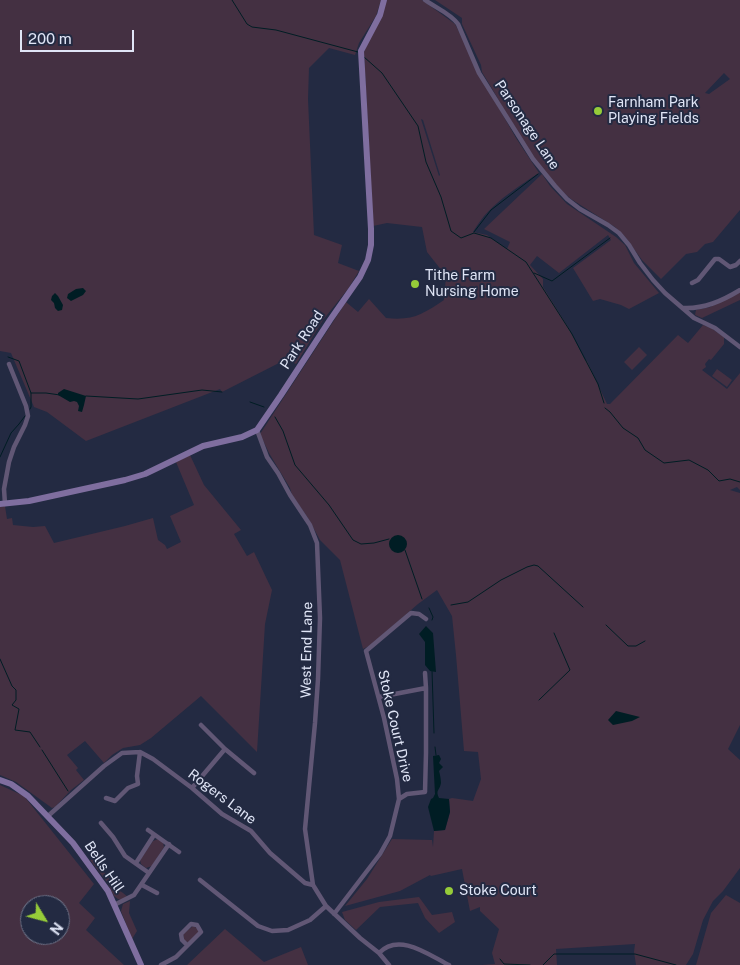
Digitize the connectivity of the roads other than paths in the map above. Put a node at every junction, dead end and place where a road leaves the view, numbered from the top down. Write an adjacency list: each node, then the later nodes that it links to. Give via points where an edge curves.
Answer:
1 (384, 0): 9 (main road, Park Road, via 380,15 361,51 371,229 368,260 360,277)
2 (425, 0): 6 (street, Parsonage Lane, via 458,24 479,73 533,159 555,186 580,209 619,233 653,280)
3 (740, 261): 4 (street, via 730,266 715,259 698,283)
4 (692, 283)
5 (740, 290): 6 (street, via 712,305)
6 (682, 308): 7 (street, Parsonage Lane)
7 (740, 347)
8 (9, 364): 10 (street, via 28,416 9,462)
9 (257, 430): 10 (main road, via 203,446 125,480); 33 (street, West End Lane, via 267,457 310,525 317,543 320,618 316,723 304,829)
10 (3, 504)
11 (423, 615): 14 (street, Stoke Court Drive, via 410,613 366,651)
12 (425, 673): 13 (street)
13 (426, 688): 14 (street); 22 (street, via 425,792 407,794)
14 (378, 697): 22 (street, Stoke Court Drive, via 397,779)
15 (201, 725): 16 (street)
16 (225, 749): 18 (street); 20 (street)
17 (140, 752): 20 (street, Rogers Lane); 21 (street, via 138,784 128,788 115,801); 23 (street, via 122,753)
18 (254, 773)
19 (0, 780): 23 (main road, Bells Hill, via 28,796)
20 (192, 788): 33 (street, Rogers Lane, via 222,814 252,831 270,853 305,883)
21 (106, 798)
22 (398, 799): 37 (street, Stoke Court Drive, via 387,842)
23 (48, 816): 35 (main road, Bells Hill, via 97,874)
24 (101, 823): 29 (street, via 126,856)
25 (148, 830): 26 (street)
26 (154, 835): 27 (street); 29 (street)
27 (168, 844): 28 (street); 30 (street)
28 (179, 852)
29 (136, 863): 30 (street)
30 (150, 873): 32 (street)
31 (200, 880): 36 (street, via 258,926 272,931 288,930 310,920)
32 (142, 885): 34 (street); 35 (street, via 134,895)
33 (313, 885): 36 (street, Rogers Lane)
34 (157, 893)
35 (114, 906): 41 (main road, Bells Hill)
36 (326, 906): 37 (street, Rogers Lane)
37 (334, 914): 39 (street, Rogers Lane)
38 (187, 946): 38 (street, via 201,932 197,925 190,924 180,934); 42 (street)
39 (379, 953): 40 (street, via 391,945 408,945 430,953); 43 (street, Rogers Lane)
40 (442, 963): 44 (street)
41 (141, 965)
42 (161, 965)
43 (389, 965)
44 (449, 965)

